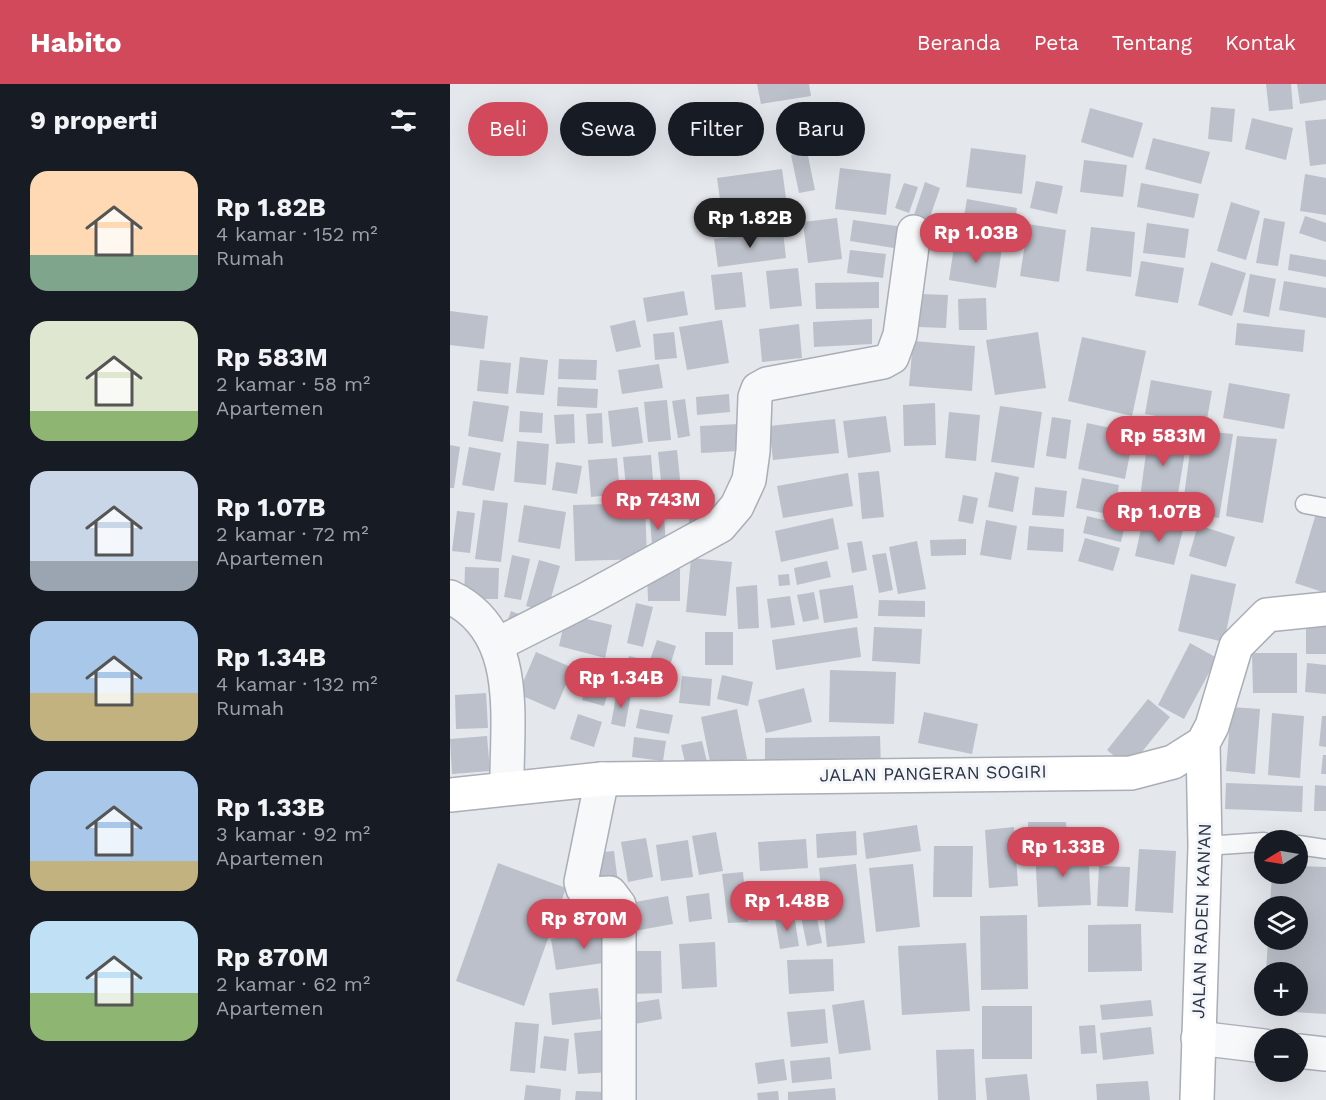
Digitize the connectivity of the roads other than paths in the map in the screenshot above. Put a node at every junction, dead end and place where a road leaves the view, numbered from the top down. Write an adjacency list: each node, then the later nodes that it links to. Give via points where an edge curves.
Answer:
1 (914, 232): 6 (street, via 900,335 892,357 759,389 754,397 749,480 737,506 720,526)
2 (1305, 504): 3 (lane)
3 (1326, 508)
4 (450, 597): 6 (street, via 488,626)
5 (1326, 609): 7 (street, via 1267,615 1236,646 1212,726)
6 (498, 644): 9 (street, via 505,669)
7 (1203, 743): 8 (street, JALAN PANGERAN SOGIRI, via 1173,762 1131,772); 12 (street, JALAN RADEN KAN'AN)
8 (602, 779): 9 (street, JALAN PANGERAN SOGIRI); 19 (street, via 581,882 588,894 610,893 619,905)
9 (507, 788): 10 (street, JALAN PANGERAN SOGIRI)
10 (450, 795)
11 (1254, 843): 12 (lane)
12 (1205, 846): 15 (street, JALAN RADEN KAN'AN)
13 (1308, 846): 14 (lane)
14 (1326, 849)
15 (1198, 1038): 16 (street); 20 (street, JALAN RADEN KAN'AN)
16 (1254, 1045)
17 (1308, 1051): 18 (street)
18 (1326, 1054)
19 (619, 1100)
20 (1197, 1100)

